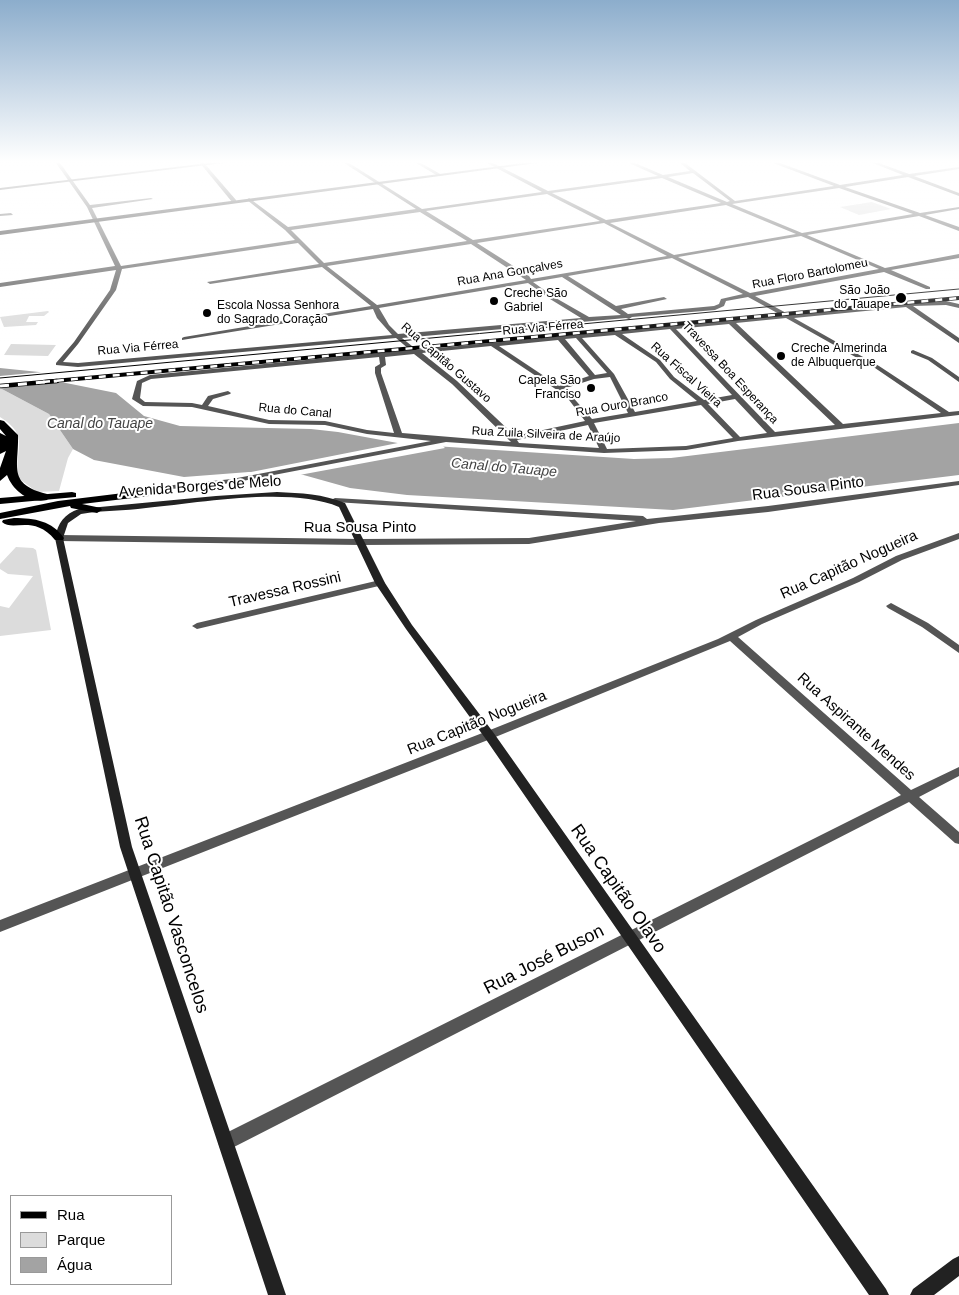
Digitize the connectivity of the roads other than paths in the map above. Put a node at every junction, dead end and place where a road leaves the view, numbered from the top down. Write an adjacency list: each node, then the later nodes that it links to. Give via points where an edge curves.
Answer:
1 (69, 223): 13 (street)
2 (96, 223): 20 (street)
3 (280, 223): 11 (street, Rua Capitão Gustavo)
4 (329, 223): 11 (street)
5 (441, 223): 16 (street)
6 (590, 223): 16 (street)
7 (610, 223): 17 (street)
8 (775, 223): 14 (street)
9 (864, 223): 14 (street, Rua Ana Gonçalves)
10 (945, 223): 12 (street)
11 (287, 229): 15 (street, Rua Capitão Gustavo)
12 (959, 229)
13 (0, 233)
14 (801, 234): 17 (street, Rua Ana Gonçalves); 21 (street)
15 (299, 241): 19 (street, Rua Capitão Gustavo); 20 (street)
16 (472, 243): 19 (street); 23 (street)
17 (671, 255): 22 (street, Rua Ana Gonçalves); 27 (street)
18 (959, 256): 21 (street, Rua Floro Bartolomeu)
19 (323, 265): 24 (street); 30 (street, Rua Capitão Gustavo)
20 (119, 268): 25 (street); 40 (street, Rua Via Férrea, via 113,290 58,364)
21 (885, 270): 26 (street); 27 (street, Rua Floro Bartolomeu)
22 (562, 274): 23 (street, Rua Ana Gonçalves); 33 (street)
23 (530, 280): 30 (street, Rua Ana Gonçalves); 36 (street)
24 (210, 282)
25 (0, 285)
26 (928, 288)
27 (749, 295): 29 (street, Rua Floro Bartolomeu); 34 (street)
28 (664, 299): 33 (street)
29 (723, 300): 35 (street, Rua Via Férrea, via 722,305 715,308)
30 (375, 306): 40 (street, Rua Capitão Gustavo); 43 (street, Rua Ana Gonçalves)
31 (907, 306): 32 (street, Rua Via Férrea, via 946,303); 34 (street, Rua Via Férrea); 44 (street)
32 (959, 306)
33 (617, 308): 35 (street)
34 (785, 315): 37 (street, Rua Via Férrea); 60 (street, via 877,367)
35 (629, 317): 36 (street, Rua Via Férrea)
36 (590, 320): 40 (street, Rua Via Férrea)
37 (731, 322): 38 (street, Rua Via Férrea); 63 (street)
38 (671, 327): 39 (street, Rua Via Férrea); 55 (street, Travessa Boa Esperança)
39 (615, 332): 41 (street, Rua Via Férrea); 56 (street, Rua Fiscal Vieira, via 658,361 672,378)
40 (396, 336): 46 (street, Rua Capitão Gustavo)
41 (577, 336): 42 (street, Rua Via Férrea); 49 (street)
42 (560, 338): 45 (street, Rua Via Férrea); 50 (street)
43 (184, 339)
44 (959, 341)
45 (492, 344): 46 (street, Rua Via Férrea); 53 (street)
46 (417, 351): 48 (street, Rua Via Férrea); 69 (street, Rua Capitão Gustavo)
47 (913, 352): 52 (street, via 930,359)
48 (382, 356): 51 (street, Rua Via Férrea); 66 (street, via 383,365 378,367 378,373)
49 (612, 375): 50 (street); 59 (street)
50 (593, 377): 53 (street)
51 (143, 379): 57 (street, Rua do Canal, via 137,387 136,399 143,404)
52 (959, 380)
53 (558, 388): 61 (street)
54 (228, 393): 57 (street, via 210,397)
55 (736, 397): 56 (street, Rua Ouro Branco); 64 (street, Travessa Boa Esperança)
56 (702, 402): 59 (street, Rua Ouro Branco); 67 (street, Rua Fiscal Vieira)
57 (204, 407): 66 (street, Rua do Canal, via 269,422 326,423)
58 (959, 413): 60 (street, Rua Zuila Silveira de Araújo)
59 (634, 415): 61 (street, Rua Ouro Branco)
60 (949, 415): 63 (street, Rua Zuila Silveira de Araújo)
61 (590, 422): 69 (street, Rua Ouro Branco); 71 (street)
62 (0, 423): 72 (highway, via 12,435)
63 (841, 427): 64 (street, Rua Zuila Silveira de Araújo)
64 (773, 435): 67 (street, Rua Zuila Silveira de Araújo)
65 (0, 436): 70 (highway)
66 (398, 436): 68 (street, Rua do Canal)
67 (738, 439): 71 (street, Rua Zuila Silveira de Araújo, via 686,448)
68 (446, 440): 69 (street, Rua Zuila Silveira de Araújo); 75 (street, Rua Zuila Silveira de Araújo, via 267,474)
69 (515, 442): 71 (street, Rua Zuila Silveira de Araújo)
70 (0, 451)
71 (604, 451)
72 (10, 464): 73 (highway); 76 (highway, via 15,484 25,492)
73 (0, 477)
74 (959, 482): 83 (street, Rua Sousa Pinto, via 768,509)
75 (164, 488): 76 (main road); 79 (main road)
76 (43, 497): 78 (main road)
77 (335, 500): 81 (street, Avenida Borges de Melo, via 257,496); 83 (street, Rua Sousa Pinto); 87 (street, Rua Capitão Olavo, via 342,506)
78 (0, 501)
79 (58, 504): 80 (main road, Avenida Borges de Melo); 81 (main road, Avenida Borges de Melo); 82 (main road)
80 (0, 508)
81 (97, 510): 86 (street, Avenida Borges de Melo, via 72,515 62,524)
82 (0, 516)
83 (659, 520): 87 (street, Rua Sousa Pinto, via 529,541)
84 (0, 523): 86 (main road, via 37,523 52,529)
85 (959, 536): 91 (street, Rua Capitão Nogueira, via 899,558)
86 (59, 538): 87 (street, Rua Sousa Pinto); 97 (street, Rua Capitão Vasconcelos, via 102,742)
87 (360, 542): 88 (street, Rua Capitão Olavo)
88 (380, 582): 90 (street, Travessa Rossini); 93 (street, Rua Capitão Olavo)
89 (891, 606): 92 (street, via 925,625)
90 (197, 626)
91 (732, 637): 93 (street, Rua Capitão Nogueira); 95 (street, Rua Aspirante Mendes)
92 (959, 650)
93 (489, 735): 97 (street, Rua Capitão Nogueira); 99 (street, Rua Capitão Olavo)
94 (959, 771): 95 (street, Rua José Buson)
95 (911, 796): 96 (street, Rua Aspirante Mendes); 99 (street, Rua José Buson)
96 (959, 839)
97 (135, 873): 98 (street, Rua Capitão Nogueira); 100 (street, Rua Capitão Vasconcelos)
98 (0, 926)
99 (629, 938): 100 (street, Rua José Buson); 103 (street, Rua Capitão Olavo)
100 (226, 1142): 102 (street, Rua Capitão Vasconcelos)
101 (959, 1265): 104 (street)
102 (277, 1295)
103 (880, 1295)
104 (919, 1295)

